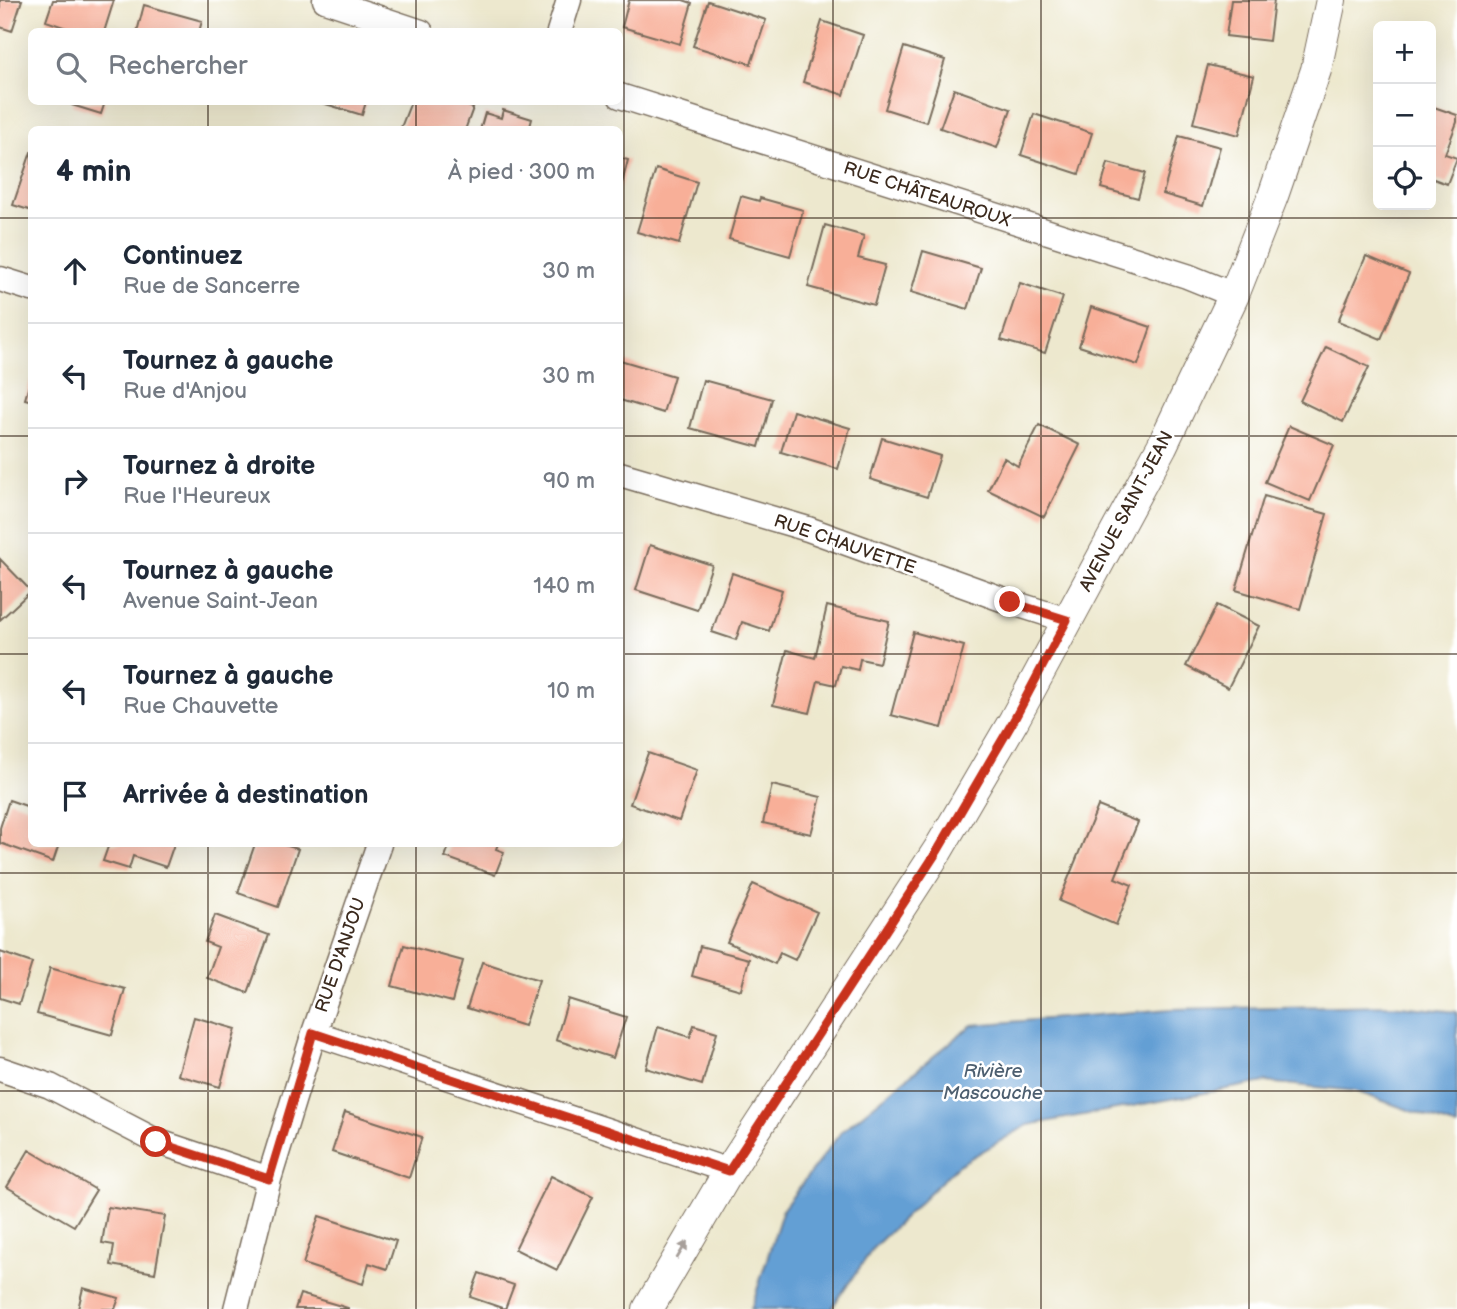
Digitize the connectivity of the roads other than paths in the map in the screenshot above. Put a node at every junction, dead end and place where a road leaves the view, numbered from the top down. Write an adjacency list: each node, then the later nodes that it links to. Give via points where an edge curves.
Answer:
1 (325, 0): 4 (street)
2 (569, 0): 5 (street)
3 (1331, 0): 9 (street, AVENUE SAINT-JEAN, via 1317,70)
4 (409, 28)
5 (560, 28)
6 (623, 97): 9 (street, RUE CHÂTEAUROUX, via 1187,276)
7 (0, 279): 8 (street)
8 (28, 288)
9 (1234, 295): 11 (street, AVENUE SAINT-JEAN, via 1162,446)
10 (623, 475): 11 (street, RUE CHAUVETTE, via 808,529)
11 (1067, 620): 15 (street, AVENUE SAINT-JEAN, via 938,850)
12 (378, 847): 13 (street, RUE D'ANJOU)
13 (313, 1033): 15 (street); 16 (street, RUE D'ANJOU)
14 (0, 1069): 16 (street, via 50,1086 156,1142)
15 (729, 1171): 18 (street, AVENUE SAINT-JEAN, one-way to 15)
16 (269, 1179): 17 (street, RUE D'ANJOU)
17 (236, 1309)
18 (648, 1309)

